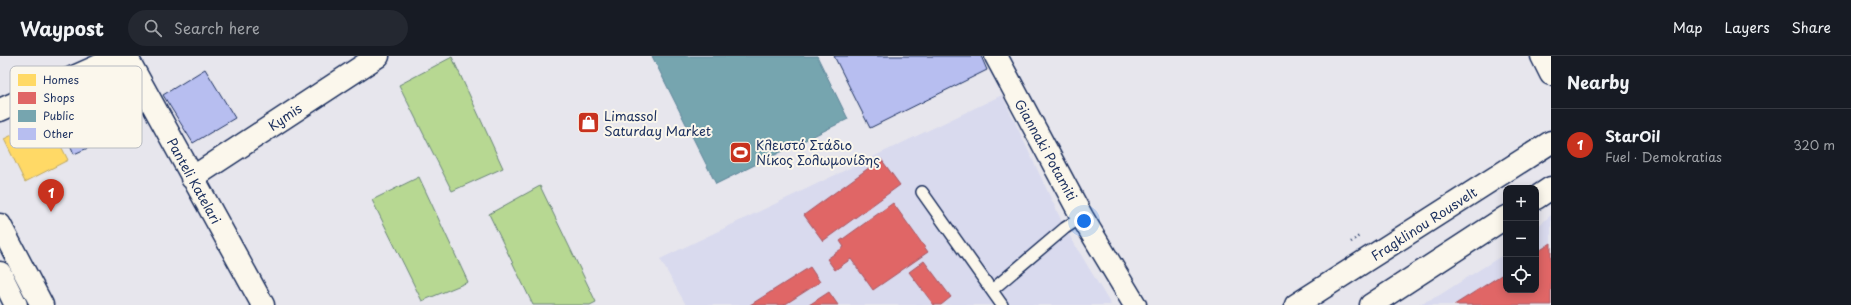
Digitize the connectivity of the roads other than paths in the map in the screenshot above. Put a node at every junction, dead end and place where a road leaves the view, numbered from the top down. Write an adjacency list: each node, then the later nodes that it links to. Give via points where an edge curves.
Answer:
1 (121, 56): 7 (street)
2 (126, 56): 8 (street, Panteli Katelari)
3 (378, 56): 6 (street, Kymis)
4 (996, 56): 18 (street, Giannaki Potamiti)
5 (1542, 56): 9 (street)
6 (350, 64): 14 (street, Kymis)
7 (99, 66)
8 (131, 66)
9 (1551, 74)
10 (142, 86): 14 (street, Panteli Katelari)
11 (10, 106): 12 (street)
12 (0, 110)
13 (1551, 142): 28 (street, Fragklinou Rousvelt)
14 (192, 178): 25 (street, Panteli Katelari)
15 (1551, 188): 17 (street)
16 (922, 192): 22 (lane)
17 (1539, 196)
18 (1082, 217): 22 (lane, via 1065,228); 27 (street, Giannaki Potamiti)
19 (1503, 219): 29 (street)
20 (0, 226): 24 (street)
21 (0, 273): 23 (street)
22 (992, 290): 26 (lane)
23 (16, 305)
24 (42, 305)
25 (263, 305)
26 (1002, 305)
27 (1135, 305)
28 (1296, 305)
29 (1371, 305)

